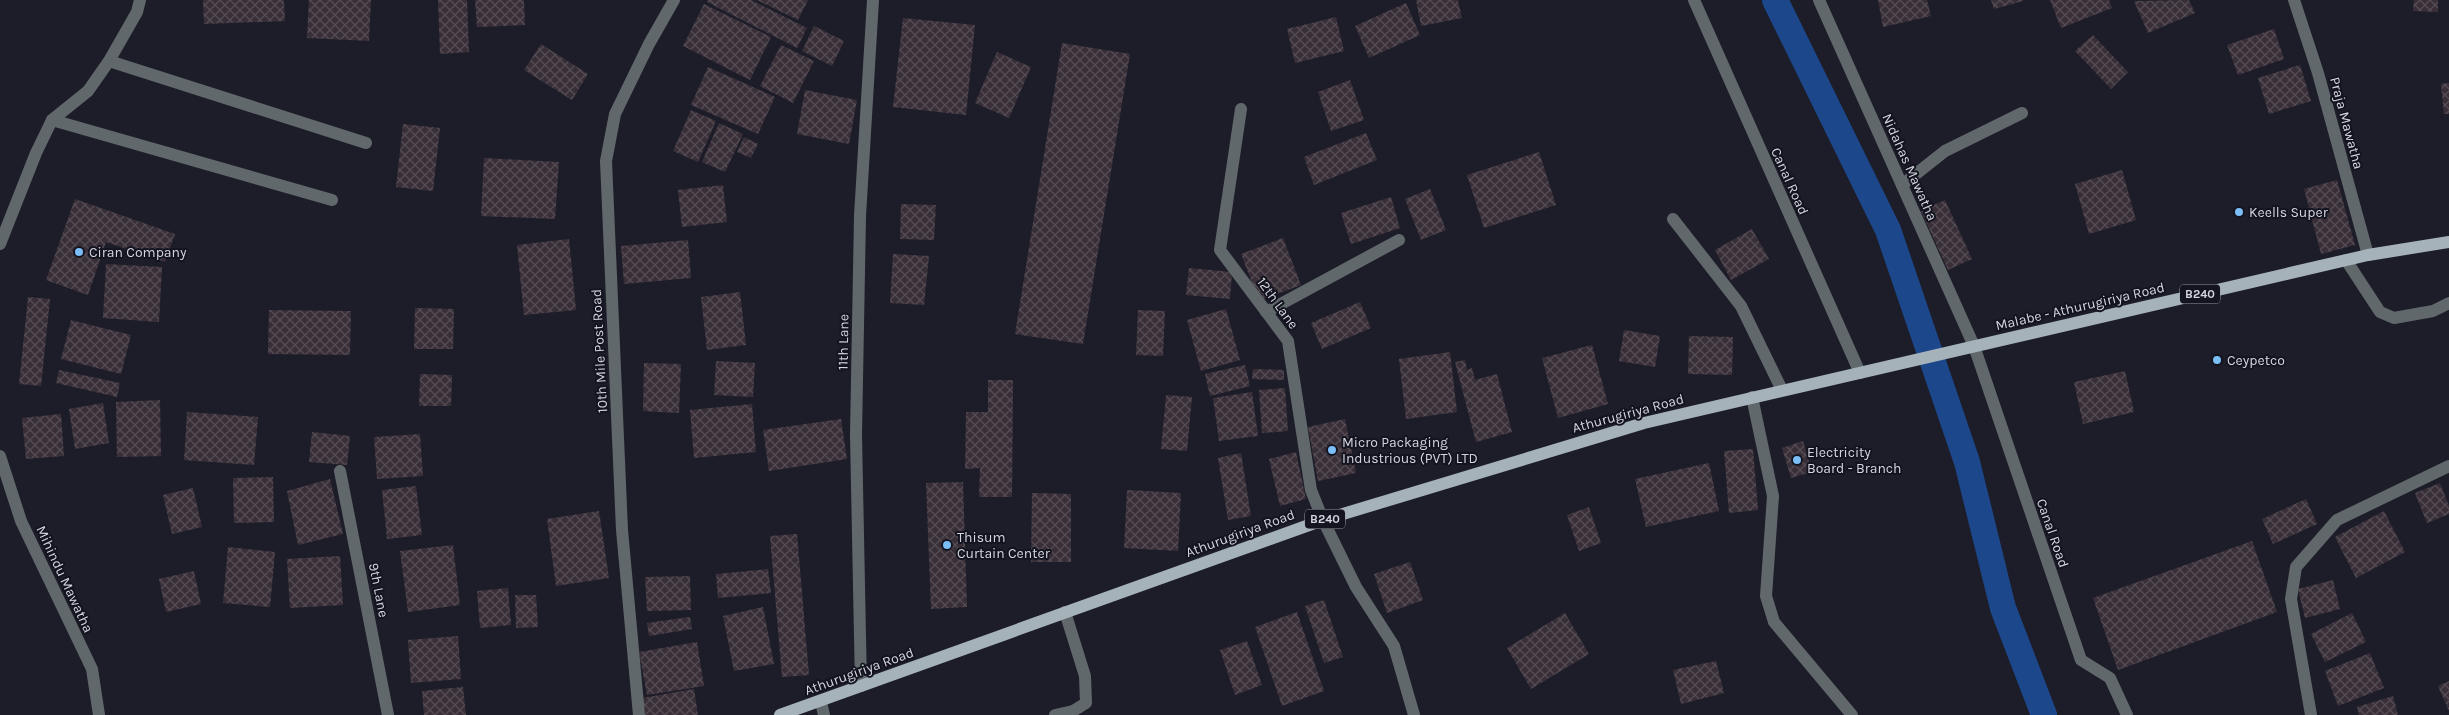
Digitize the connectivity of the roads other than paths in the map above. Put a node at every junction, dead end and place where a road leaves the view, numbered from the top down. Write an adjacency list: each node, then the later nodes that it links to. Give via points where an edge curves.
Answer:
1 (140, 0): 7 (street, via 137,12)
2 (674, 0): 36 (street, 10th Mile Post Road, via 615,114 606,161 622,530)
3 (873, 0): 32 (street, 11th Lane, via 860,216 856,434)
4 (1694, 0): 24 (street, Canal Road)
5 (1819, 0): 12 (street, Nidahas Mawatha)
6 (2294, 0): 18 (street, Praja Mawatha, via 2318,73)
7 (109, 61): 10 (street, via 88,91); 11 (street)
8 (1241, 110): 21 (street, 12th Lane, via 1220,250)
9 (2022, 113): 12 (street, via 1945,151)
10 (52, 120): 13 (street); 17 (street)
11 (366, 143)
12 (1902, 185): 22 (street, Nidahas Mawatha)
13 (332, 200)
14 (1673, 219): 25 (street, via 1742,306)
15 (1399, 240): 21 (street)
16 (2449, 242): 18 (main road, Malabe - Athurugiriya Road / B240)
17 (0, 244)
18 (2368, 255): 19 (main road, Malabe - Athurugiriya Road / B240)
19 (2346, 260): 20 (street, via 2380,312 2394,318 2433,311); 22 (main road, Malabe - Athurugiriya Road / B240)
20 (2449, 303)
21 (1266, 312): 30 (street, 12th Lane, via 1288,341 1311,490)
22 (1974, 346): 23 (main road, Malabe - Athurugiriya Road / B240); 42 (street, Canal Road, via 2082,660 2110,678)
23 (1952, 350): 24 (main road, Athurugiriya Road / B240)
24 (1860, 373): 25 (main road, Athurugiriya Road / B240)
25 (1782, 390): 26 (main road, Athurugiriya Road / B240)
26 (1752, 397): 30 (main road, Athurugiriya Road / B240, via 1644,423); 41 (street, via 1772,496 1766,596 1774,622)
27 (0, 456): 34 (street, Mihindu Mawatha, via 21,521 92,669)
28 (2449, 466): 43 (street, via 2337,520 2296,567 2291,599)
29 (340, 471): 35 (street, 9th Lane)
30 (1323, 520): 31 (main road, Athurugiriya Road / B240); 40 (street, 12th Lane, via 1356,587 1394,646)
31 (1065, 612): 32 (main road, Athurugiriya Road / B240); 39 (street, via 1085,676 1086,703 1073,711)
32 (861, 686): 33 (main road, Athurugiriya Road / B240)
33 (821, 702): 37 (main road, Athurugiriya Road / B240); 38 (street)
34 (99, 715)
35 (388, 715)
36 (639, 715)
37 (780, 715)
38 (824, 715)
39 (1054, 715)
40 (1414, 715)
41 (1852, 715)
42 (2127, 715)
43 (2311, 715)

